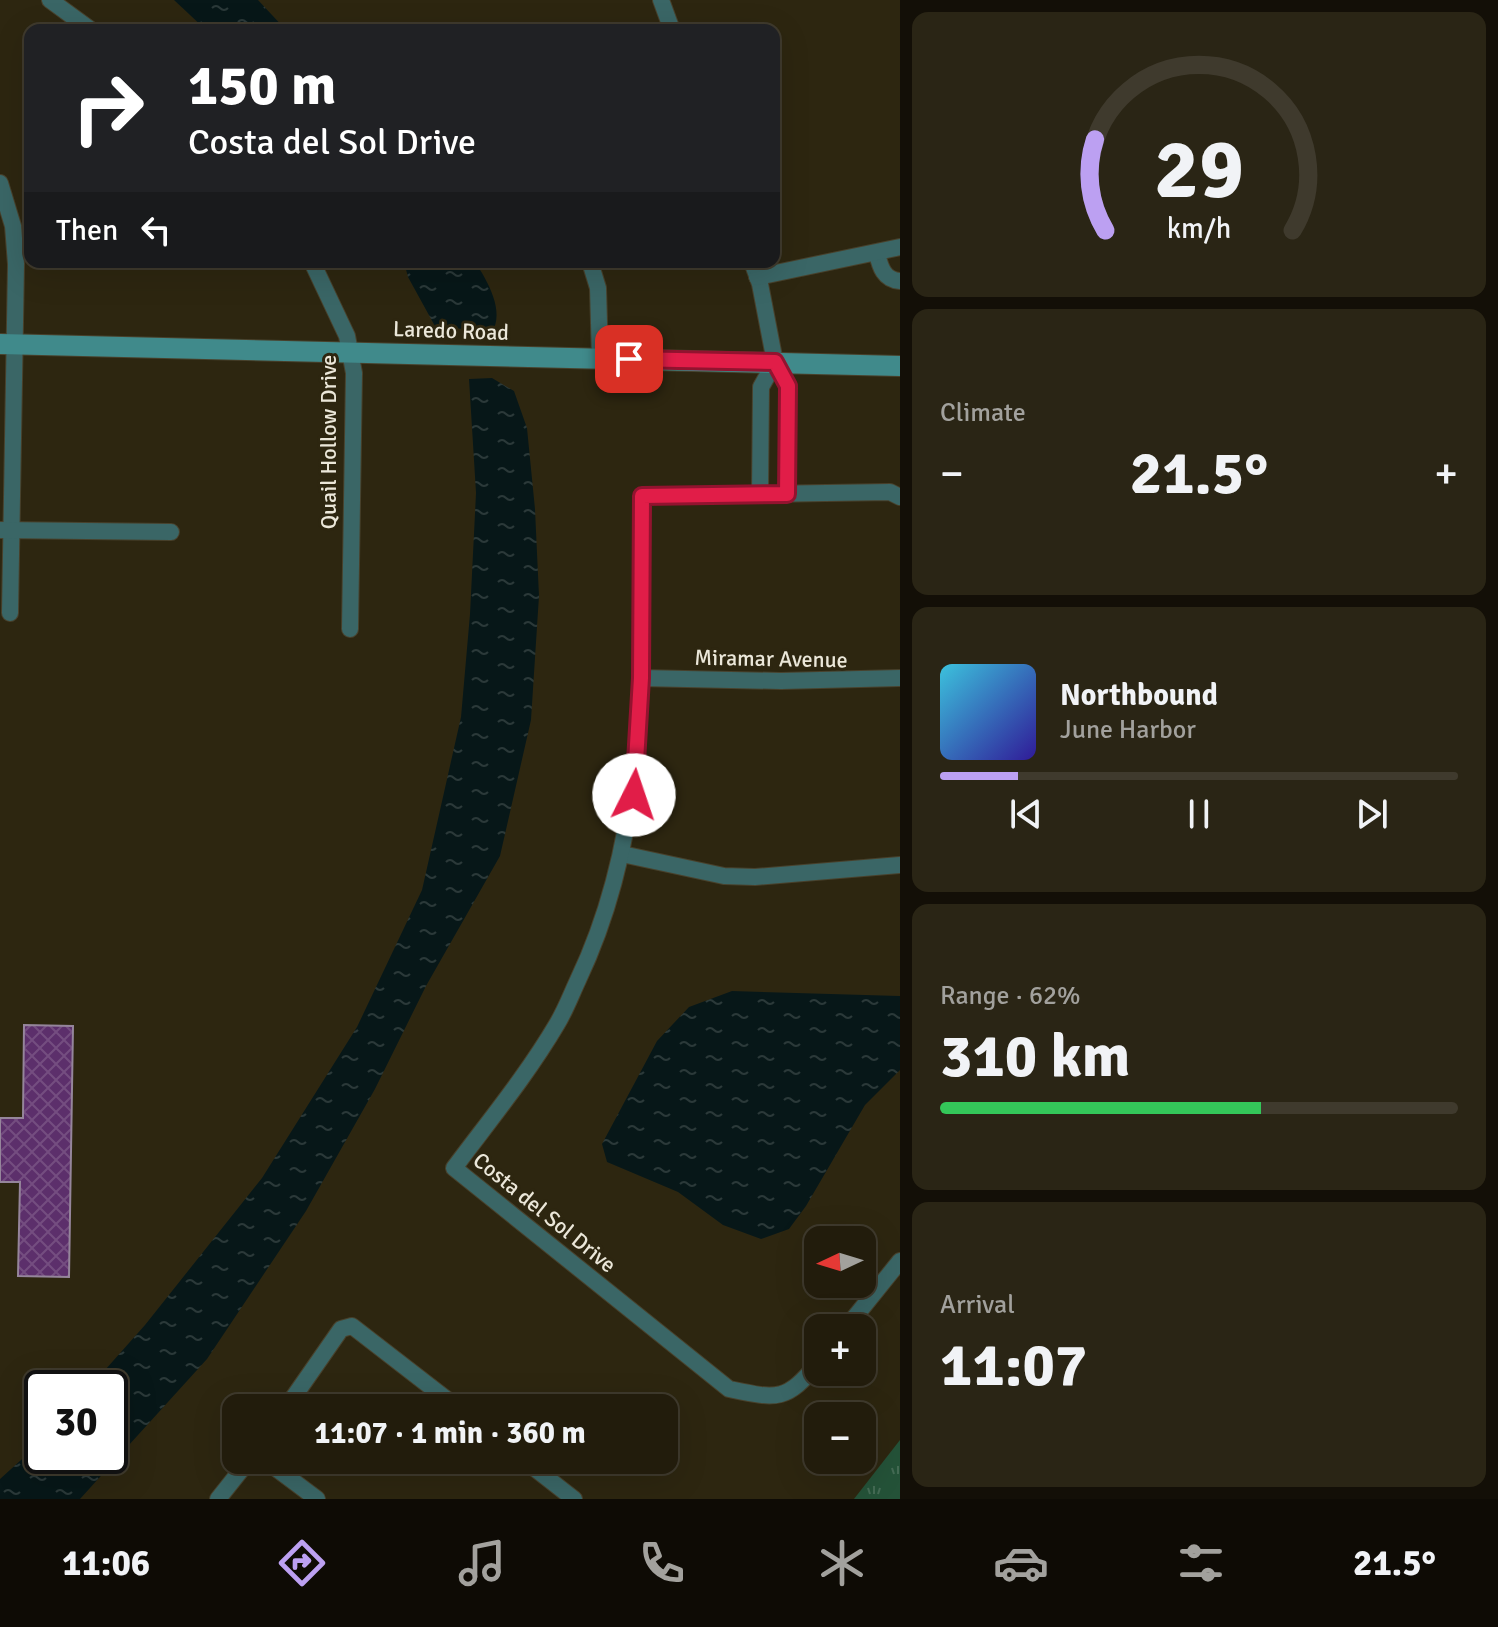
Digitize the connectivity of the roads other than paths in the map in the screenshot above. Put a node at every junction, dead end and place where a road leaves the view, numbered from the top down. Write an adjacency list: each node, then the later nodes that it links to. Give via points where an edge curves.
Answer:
1 (50, 0): 3 (street)
2 (661, 0): 4 (street)
3 (83, 24)
4 (670, 24)
5 (0, 183): 13 (street, via 13,226 16,264)
6 (900, 247): 7 (street)
7 (877, 253): 8 (street); 12 (street, via 884,273)
8 (780, 266)
9 (315, 268): 14 (street, Quail Hollow Drive)
10 (592, 268): 15 (street, via 598,288)
11 (754, 270): 16 (street)
12 (900, 281)
13 (8, 344): 14 (street, Laredo Road); 21 (street)
14 (352, 351): 15 (street, Laredo Road); 24 (street, Quail Hollow Drive)
15 (600, 358): 16 (street, Laredo Road)
16 (775, 362): 17 (street, Laredo Road); 18 (street, via 761,387); 19 (street, via 788,386)
17 (900, 366)
18 (760, 494): 19 (street, Costa del Sol Drive); 25 (street, Costa del Sol Drive, via 642,496)
19 (787, 494): 20 (street, Costa del Sol Drive, via 890,492)
20 (900, 497)
21 (6, 530): 22 (street); 23 (street)
22 (171, 532)
23 (10, 613)
24 (350, 629)
25 (641, 678): 26 (street, Miramar Avenue); 27 (street, Costa del Sol Drive, via 634,795)
26 (900, 678)
27 (622, 854): 28 (street, via 724,876); 31 (street, Costa del Sol Drive, via 595,946 558,1023 454,1168 729,1389 764,1397 792,1392)
28 (900, 865)
29 (900, 1261): 30 (street)
30 (857, 1314)
31 (804, 1379)
32 (296, 1394): 33 (street, via 347,1326)
33 (440, 1394)
34 (238, 1474): 37 (street)
35 (284, 1474): 38 (street)
36 (542, 1474): 39 (street)
37 (218, 1499)
38 (317, 1499)
39 (574, 1499)

